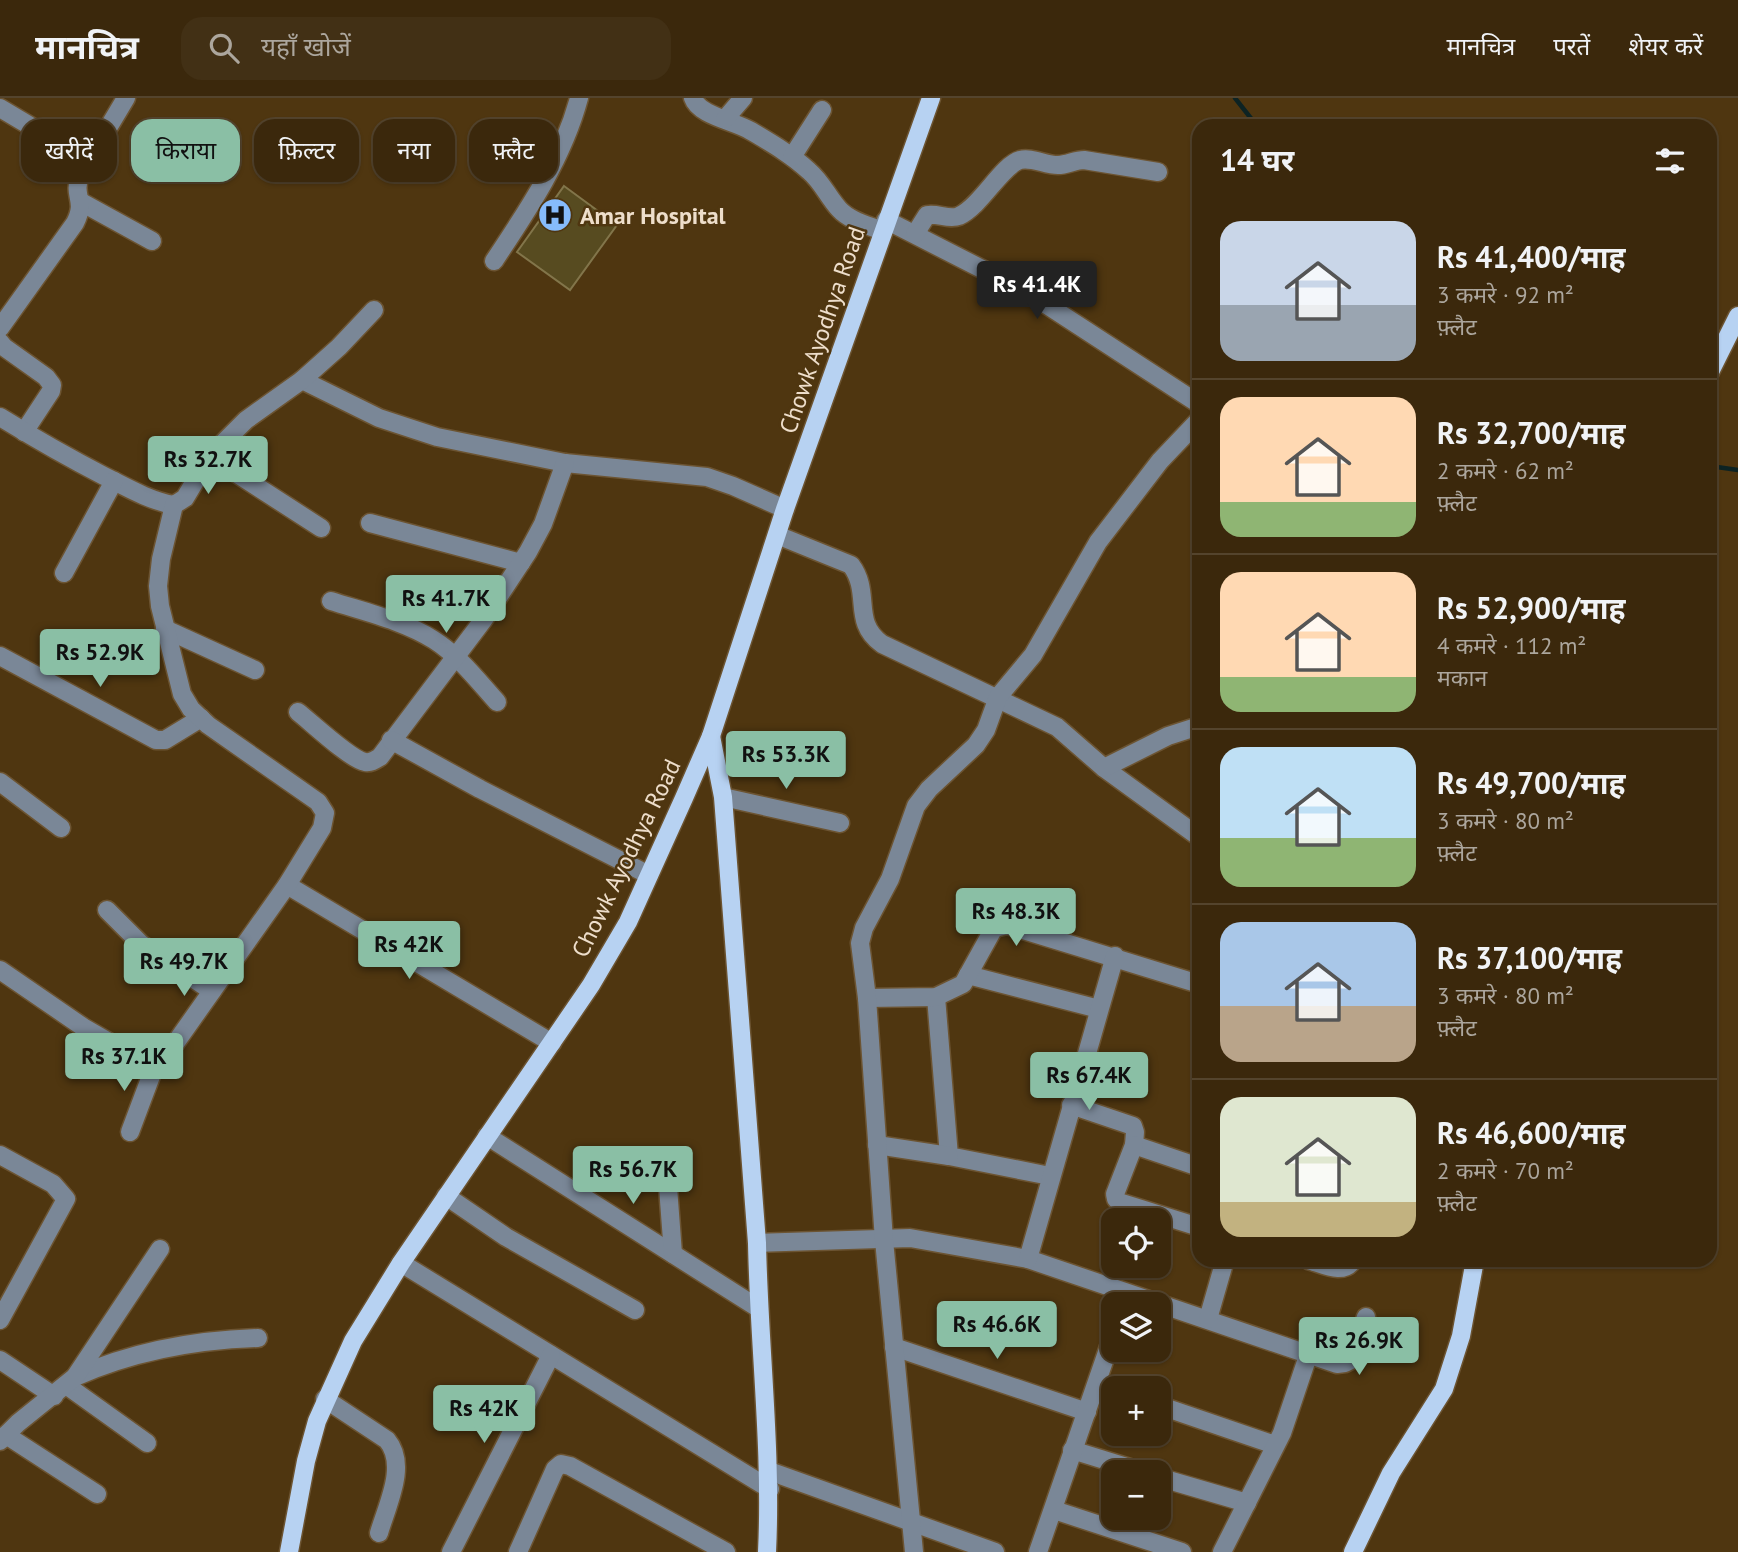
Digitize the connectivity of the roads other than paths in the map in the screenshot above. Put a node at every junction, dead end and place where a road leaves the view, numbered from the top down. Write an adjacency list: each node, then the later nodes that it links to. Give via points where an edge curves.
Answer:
1 (126, 98): 8 (street)
2 (579, 98): 18 (street, via 553,164)
3 (693, 98): 9 (street, via 695,106)
4 (743, 98): 9 (street)
5 (931, 98): 15 (main road, Chowk Ayodhya Road)
6 (0, 108): 10 (street)
7 (822, 110): 11 (street)
8 (114, 119)
9 (726, 119): 11 (street)
10 (21, 121)
11 (792, 158): 15 (street, via 810,172 846,216)
12 (1158, 172): 16 (street, via 1084,160 1055,165 1021,160 964,213 953,218 927,215)
13 (78, 182): 14 (street)
14 (81, 202): 17 (street); 21 (street, via 75,223)
15 (884, 225): 16 (street); 33 (main road, Chowk Ayodhya Road)
16 (915, 234): 25 (street, via 1027,292)
17 (152, 240)
18 (495, 261)
19 (374, 310): 24 (street)
20 (1738, 316): 23 (main road)
21 (0, 328)
22 (0, 342): 28 (street, via 52,384)
23 (1717, 358)
24 (302, 380): 29 (street, via 246,420); 30 (street, via 379,418 437,437)
25 (1192, 399)
26 (0, 417): 28 (street)
27 (1192, 427): 44 (street, via 1098,542 1033,655)
28 (24, 432): 31 (street)
29 (211, 457): 32 (street, via 185,498); 35 (street)
30 (565, 463): 33 (street, via 707,477); 37 (street, via 543,524)
31 (114, 481): 32 (street); 38 (street)
32 (174, 505): 40 (street, via 158,586)
33 (785, 509): 36 (main road, Chowk Ayodhya Road)
34 (370, 523): 37 (street)
35 (321, 528)
36 (777, 536): 44 (street, via 851,565 858,575 871,637); 49 (main road, Chowk Ayodhya Road)
37 (521, 563): 41 (street)
38 (64, 573)
39 (331, 601): 41 (street, via 416,632)
40 (165, 629): 43 (street); 47 (street, via 182,694)
41 (454, 656): 45 (street); 50 (street)
42 (3, 664): 47 (street, via 156,740 165,740)
43 (255, 670)
44 (999, 697): 51 (street, via 1057,727); 66 (street, via 976,745 916,806 890,879 860,943)
45 (497, 702)
46 (298, 712): 50 (street, via 363,762 380,757)
47 (201, 718): 58 (street, via 318,802 325,813 322,828)
48 (1192, 728): 51 (street)
49 (711, 736): 53 (main road); 57 (main road, Chowk Ayodhya Road)
50 (391, 740): 57 (street)
51 (1104, 768): 56 (street)
52 (0, 782): 55 (street)
53 (723, 797): 54 (street); 83 (main road)
54 (839, 823)
55 (61, 828)
56 (1192, 832)
57 (649, 875): 68 (main road, Chowk Ayodhya Road, via 628,922)
58 (287, 885): 64 (street); 68 (street)
59 (107, 910): 64 (street, via 141,944)
60 (1115, 956): 62 (street, via 1000,925); 63 (street); 67 (street)
61 (0, 970): 69 (street, via 83,1027)
62 (968, 975): 65 (street, via 963,984); 67 (street)
63 (1192, 982)
64 (212, 991): 69 (street)
65 (936, 997): 66 (street); 76 (street)
66 (867, 999): 73 (street)
67 (1099, 1009): 70 (street)
68 (552, 1043): 72 (main road, Chowk Ayodhya Road)
69 (154, 1068): 71 (street)
70 (1071, 1105): 74 (street, via 1133,1126); 79 (street)
71 (130, 1132)
72 (487, 1136): 80 (main road, Chowk Ayodhya Road); 85 (street)
73 (877, 1144): 76 (street); 82 (street)
74 (1134, 1145): 78 (street); 81 (street, via 1116,1199)
75 (0, 1155): 90 (street, via 53,1184 66,1199)
76 (949, 1156): 79 (street)
77 (666, 1160): 85 (street)
78 (1192, 1165)
79 (1050, 1177): 86 (street)
80 (446, 1196): 87 (main road, Chowk Ayodhya Road); 94 (street, via 506,1237)
81 (1192, 1225)
82 (884, 1240): 83 (street); 86 (street, via 910,1238); 99 (street)
83 (757, 1243): 92 (main road)
84 (160, 1249): 103 (street)
85 (673, 1254): 92 (street)
86 (1028, 1259): 91 (street)
87 (401, 1263): 101 (street); 105 (main road, Chowk Ayodhya Road, via 353,1341)
88 (1223, 1267): 96 (street)
89 (1474, 1267): 131 (main road, via 1461,1336 1444,1389 1391,1473)
90 (7, 1287): 97 (street)
91 (1111, 1292)
92 (758, 1308): 113 (main road)
93 (1171, 1309): 96 (street)
94 (635, 1310)
95 (1366, 1317): 100 (street, via 1351,1360 1337,1364)
96 (1208, 1318): 100 (street)
97 (0, 1320)
98 (258, 1338): 103 (street, via 187,1343 125,1357)
99 (894, 1347): 107 (street); 119 (street)
100 (1308, 1353): 110 (street)
101 (551, 1355): 115 (street); 122 (street)
102 (0, 1360): 103 (street)
103 (65, 1386): 108 (street); 109 (street)
104 (1101, 1392): 107 (street)
105 (325, 1399): 120 (street, via 394,1449 394,1483); 121 (main road, Chowk Ayodhya Road, via 306,1461)
106 (1171, 1410): 110 (street)
107 (1087, 1412): 111 (street)
108 (3, 1438): 116 (street)
109 (147, 1443)
110 (1275, 1446): 117 (street)
111 (1072, 1450): 112 (street); 118 (street)
112 (1104, 1460)
113 (769, 1471): 115 (main road); 119 (street)
114 (1171, 1480): 117 (street)
115 (770, 1489): 125 (main road)
116 (97, 1494)
117 (1247, 1503): 130 (street)
118 (1054, 1510): 128 (street); 129 (street)
119 (911, 1521): 126 (street); 127 (street)
120 (379, 1533)
121 (289, 1552)
122 (451, 1552)
123 (518, 1552): 124 (street, via 561,1464)
124 (726, 1552)
125 (767, 1552)
126 (914, 1552)
127 (995, 1552)
128 (1038, 1552)
129 (1182, 1552)
130 (1222, 1552)
131 (1353, 1552)

